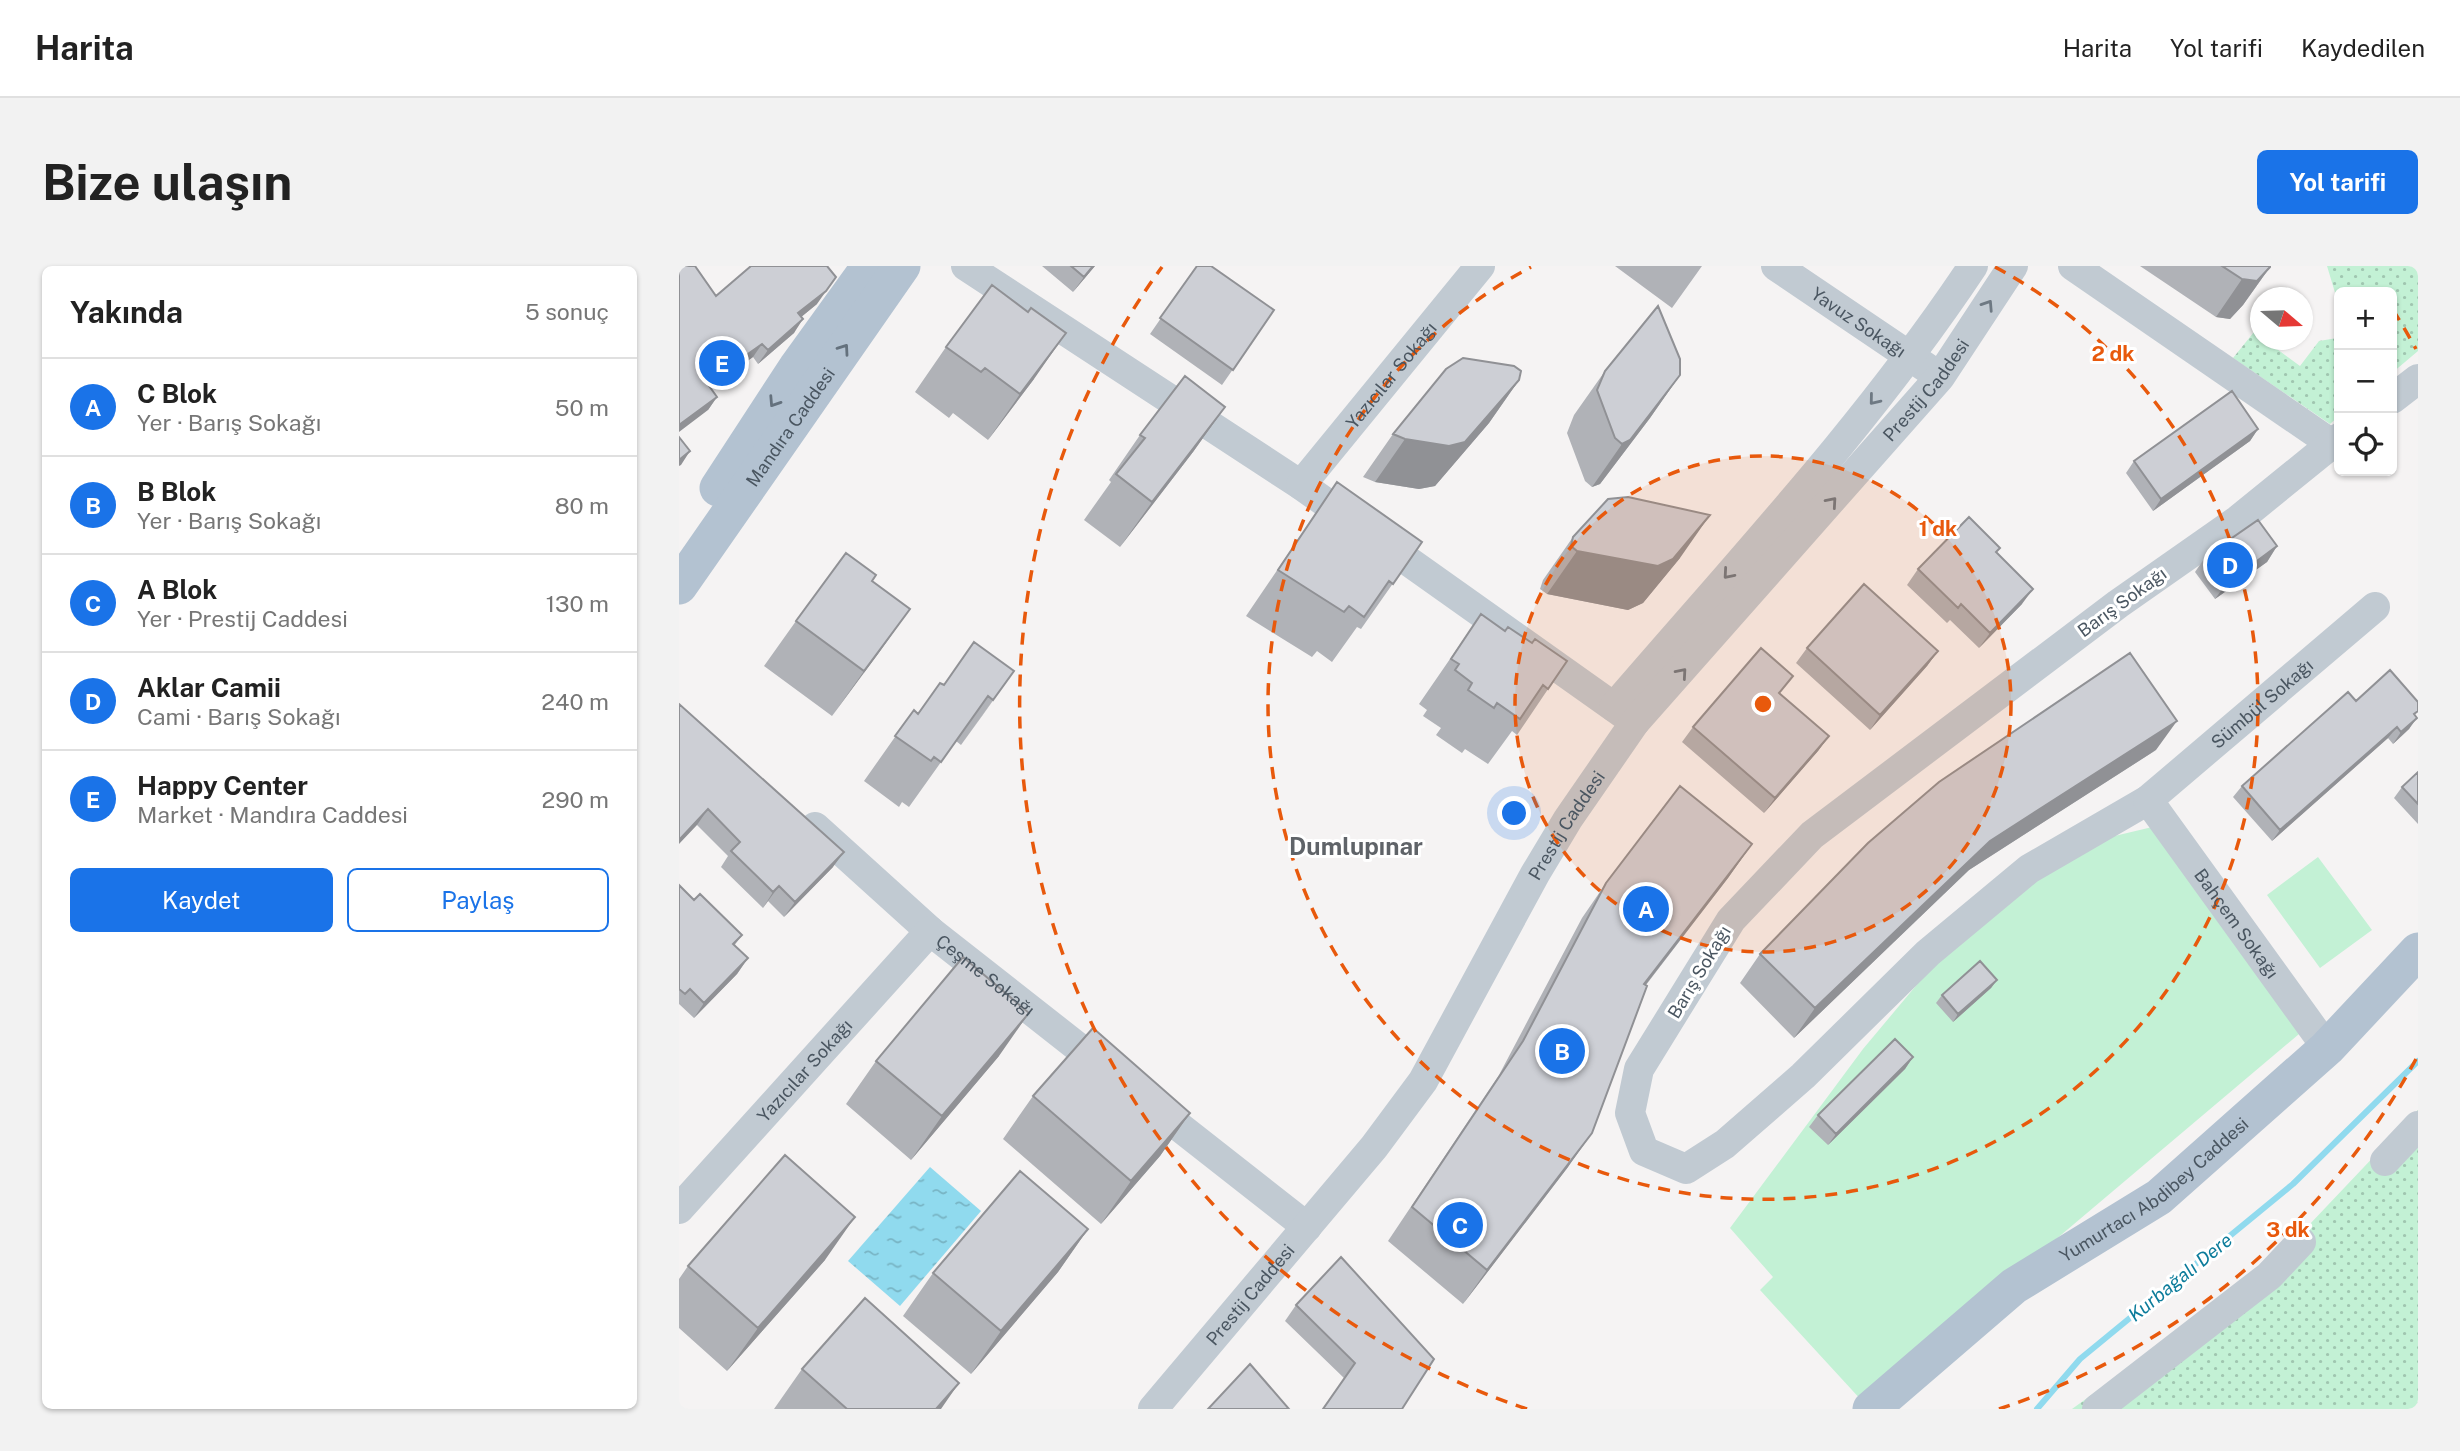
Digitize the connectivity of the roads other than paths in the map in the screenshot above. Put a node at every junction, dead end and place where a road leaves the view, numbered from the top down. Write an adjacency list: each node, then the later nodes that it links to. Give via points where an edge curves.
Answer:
1 (870, 266): 16 (main road, Mandıra Caddesi, one-way to 16, via 797,367)
2 (902, 266): 17 (main road, Mandıra Caddesi, one-way to 2)
3 (966, 266): 15 (street)
4 (1480, 266): 15 (street, Yazıcılar Sokağı)
5 (1776, 266): 9 (street, Yavuz Sokağı)
6 (1973, 266): 9 (street, Prestij Caddesi)
7 (2013, 266): 10 (street, Prestij Caddesi, one-way to 7)
8 (2073, 266): 13 (street)
9 (1910, 356): 10 (street, Yavuz Sokağı); 19 (street, Prestij Caddesi, one-way to 19)
10 (1940, 377): 19 (street, Prestij Caddesi, one-way to 10)
11 (2418, 379): 12 (street)
12 (2397, 395)
13 (2334, 440)
14 (2334, 443): 20 (street, Barış Sokağı, via 2238,520 2118,604 1812,835 1731,920 1639,1069 1630,1113 1644,1151 1686,1169 1725,1144 1803,1076 1928,953 2029,869)
15 (1301, 485): 19 (street)
16 (679, 547)
17 (679, 586)
18 (2375, 607): 20 (street, Sümbül Sokağı)
19 (1625, 715): 29 (street, Prestij Caddesi, via 1423,1081)
20 (2148, 800): 25 (street, Bahçem Sokağı)
21 (789, 804): 23 (street, Çeşme Sokağı)
22 (2418, 927): 25 (main road)
23 (930, 931): 28 (street, Yazıcılar Sokağı); 29 (street, Çeşme Sokağı)
24 (2418, 951): 25 (main road, Yumurtacı Abdibey Caddesi)
25 (2321, 1040): 32 (main road, Yumurtacı Abdibey Caddesi, via 2159,1197 2014,1286)
26 (2418, 1126): 27 (street)
27 (2385, 1161)
28 (679, 1209)
29 (1307, 1227): 31 (street, Prestij Caddesi)
30 (2301, 1242): 33 (street, via 2269,1276)
31 (1153, 1409)
32 (1871, 1409)
33 (2097, 1409)

